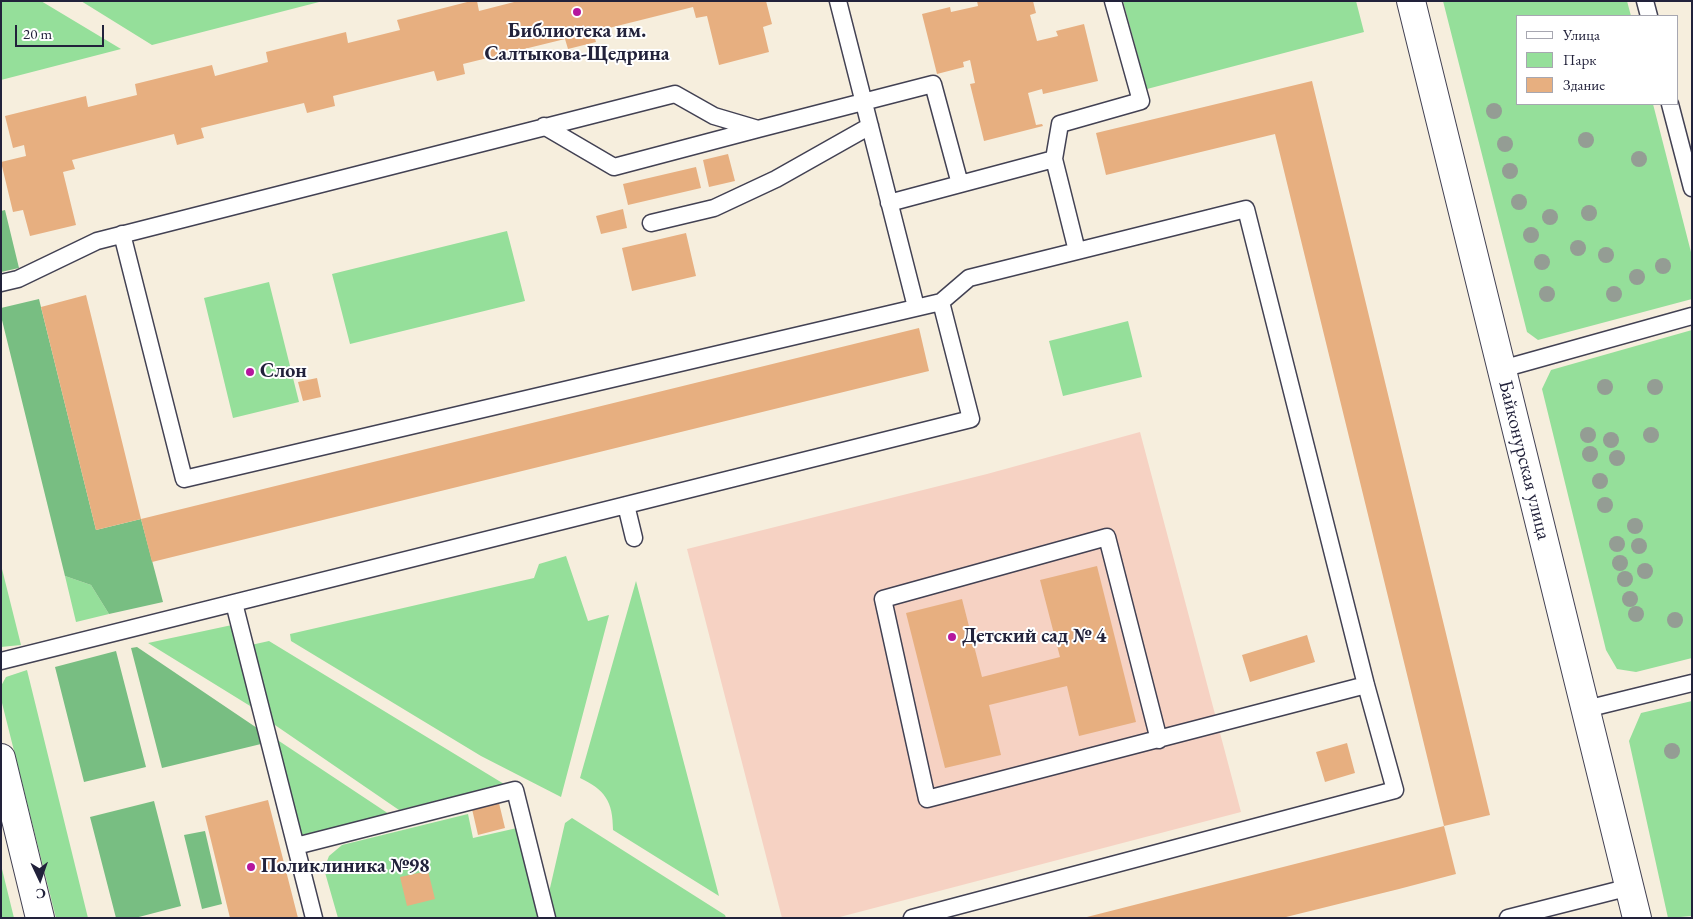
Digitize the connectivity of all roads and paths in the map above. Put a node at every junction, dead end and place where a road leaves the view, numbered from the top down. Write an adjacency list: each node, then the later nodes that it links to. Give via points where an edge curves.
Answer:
1 (838, 1): 6 (lane)
2 (1113, 1): 11 (lane, via 1141,101 1060,124)
3 (1411, 1): 22 (street, Байконурская улица)
4 (1645, 1): 5 (lane)
5 (1649, 15)
6 (864, 102): 9 (lane); 10 (lane); 12 (lane, via 933,84)
7 (1670, 105): 13 (lane)
8 (544, 126): 10 (lane, via 675,94 714,116); 10 (lane, via 614,167); 16 (lane)
9 (870, 126): 14 (lane); 15 (lane, via 776,179 714,208)
10 (758, 129)
11 (1054, 159): 12 (lane); 17 (lane)
12 (960, 184): 14 (lane)
13 (1692, 188)
14 (889, 203): 20 (lane)
15 (652, 223)
16 (122, 234): 18 (lane, via 97,241 18,279); 20 (lane, via 184,479)
17 (1077, 251): 19 (lane, via 969,278); 28 (lane, via 1246,209)
18 (1, 283)
19 (941, 302): 20 (lane); 23 (lane, via 971,419)
20 (916, 308)
21 (1692, 316): 22 (lane)
22 (1502, 369): 29 (street, Байконурская улица)
23 (626, 505): 24 (lane); 25 (lane)
24 (634, 538)
25 (234, 603): 26 (lane); 32 (lane)
26 (1, 661)
27 (1692, 683): 29 (lane)
28 (1366, 685): 30 (lane); 38 (lane, via 1395,790)
29 (1586, 709): 33 (street, Байконурская улица)
30 (1159, 740): 30 (lane, via 928,799 883,598 1107,537)
31 (1, 758): 35 (street)
32 (296, 846): 36 (lane); 37 (lane, via 515,790)
33 (1630, 887): 34 (lane); 40 (street, Байконурская улица)
34 (1537, 914): 39 (lane)
35 (40, 918)
36 (314, 918)
37 (547, 918)
38 (912, 918)
39 (1508, 918)
40 (1637, 918)

